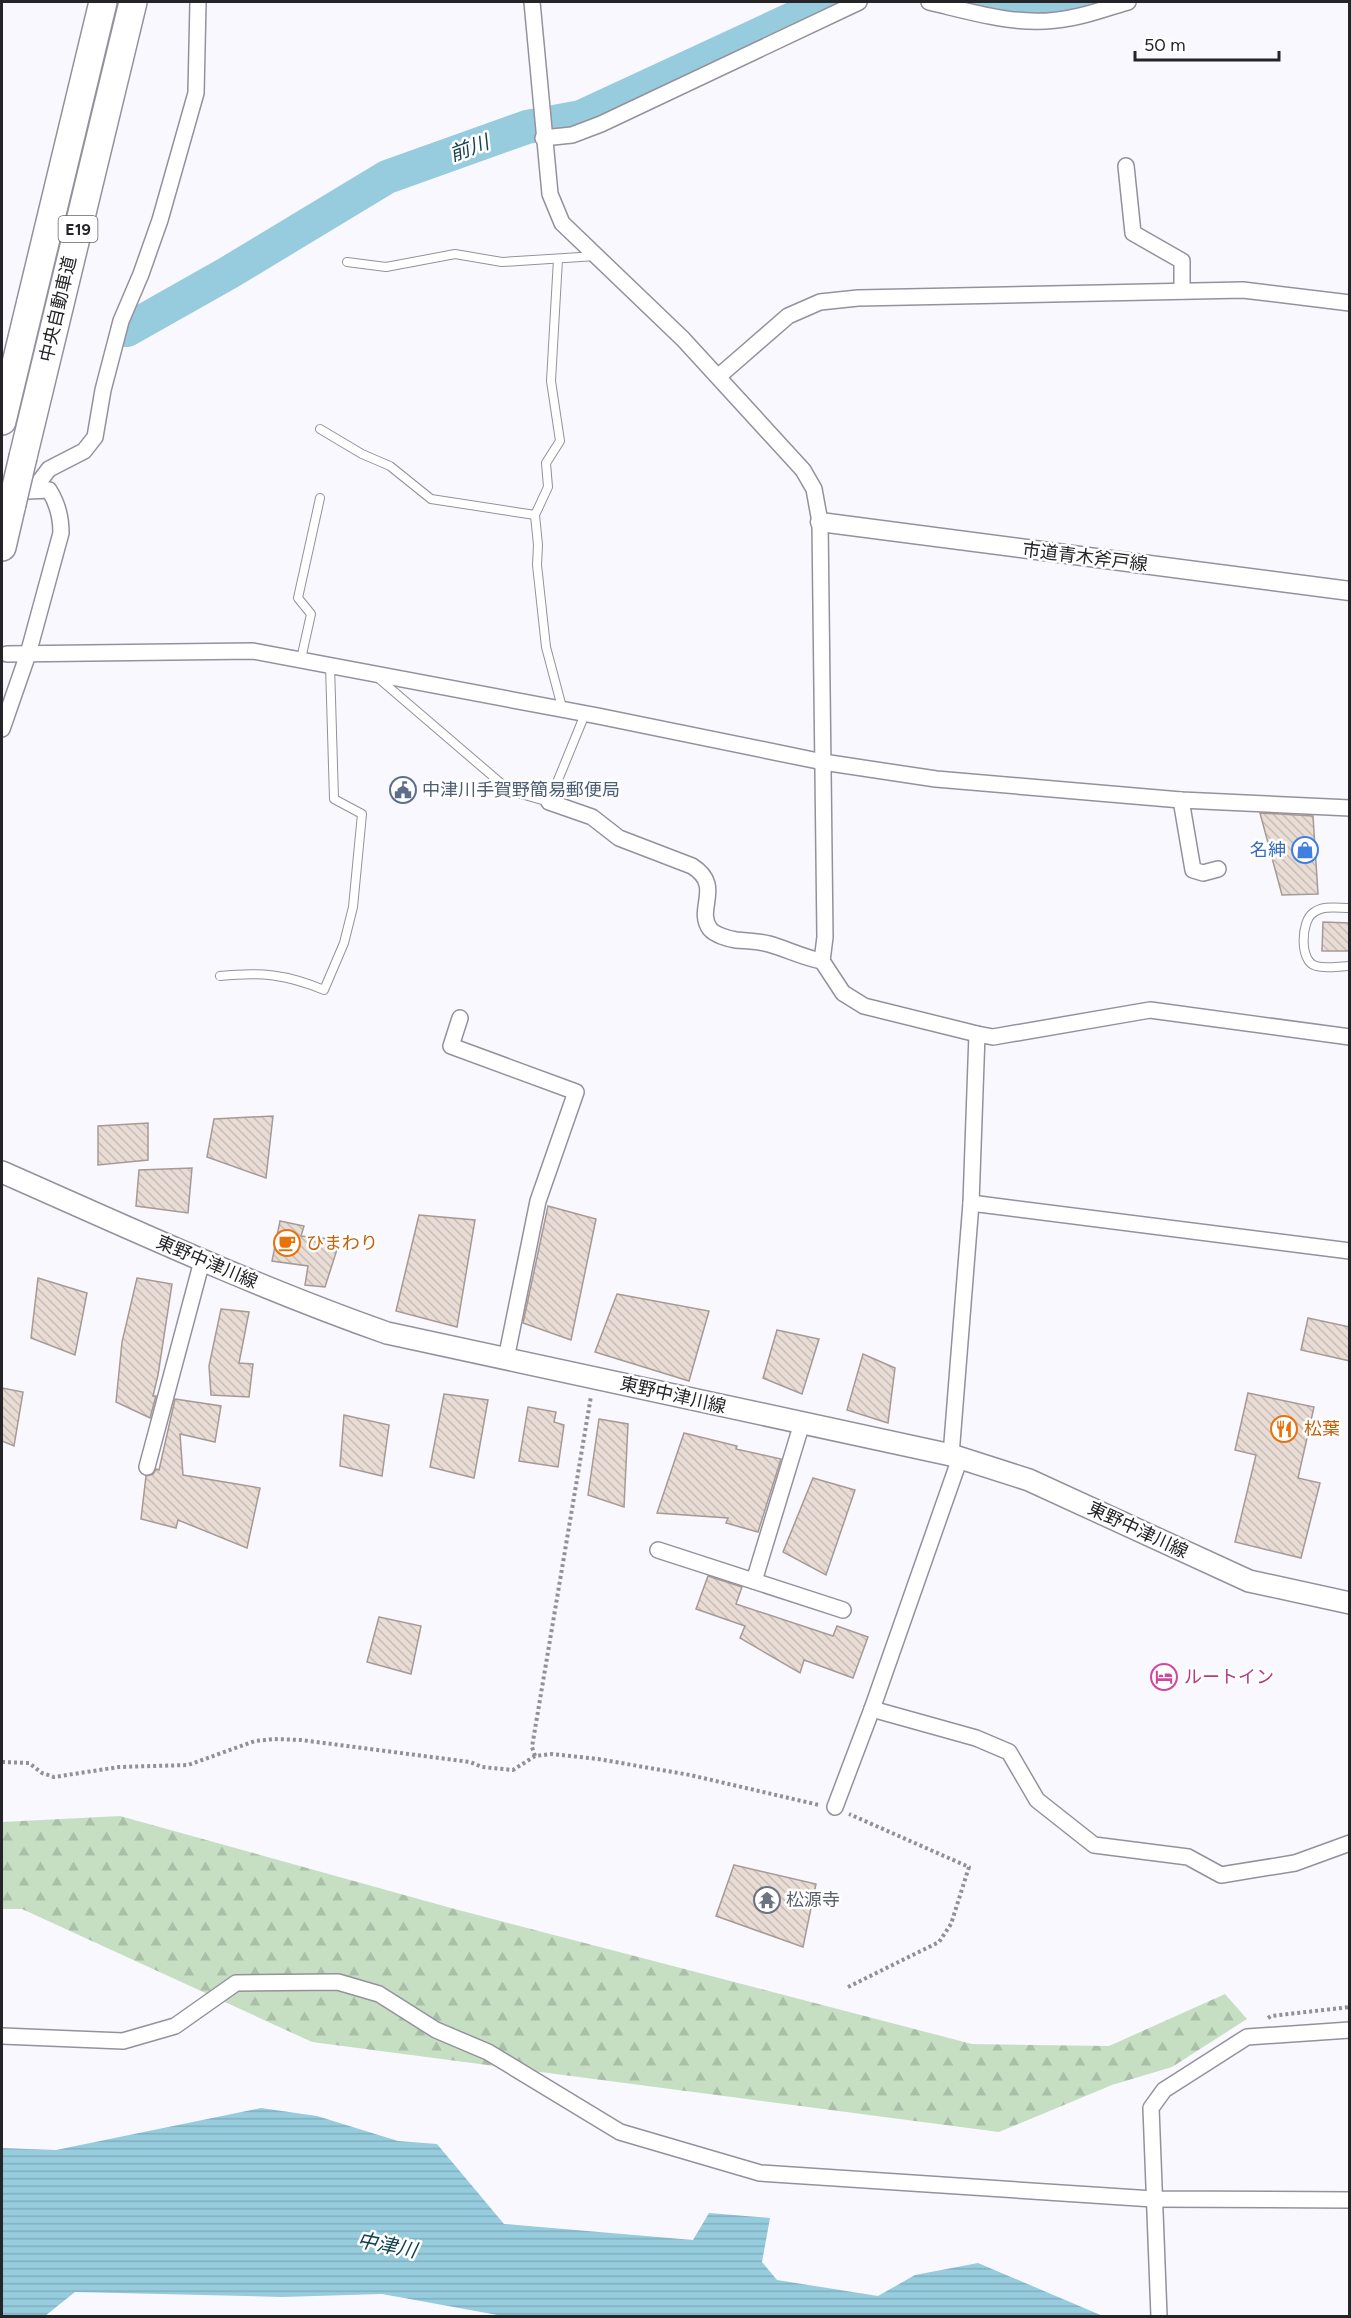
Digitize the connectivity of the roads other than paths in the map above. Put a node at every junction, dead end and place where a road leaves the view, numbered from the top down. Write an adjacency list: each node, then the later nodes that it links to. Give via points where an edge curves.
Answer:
1 (102, 2): 16 (highway, 中央自動車道 / E19)
2 (133, 2): 18 (highway, 中央自動車道 / E19, bridge)
3 (198, 2): 18 (street, via 196,93 160,220 121,321 95,437 84,451 49,470)
4 (532, 2): 8 (street)
5 (859, 2): 8 (street, via 601,124 572,135)
6 (929, 2): 7 (street, via 1008,20 1038,21 1070,18)
7 (1128, 2)
8 (543, 138): 10 (street, via 549,194 562,223)
9 (1126, 166): 13 (street, via 1133,233 1182,261)
10 (598, 256): 11 (lane); 15 (street)
11 (558, 259): 12 (lane, via 502,262 455,254 386,267); 20 (lane, via 551,381 560,441 546,463 548,487)
12 (347, 262)
13 (1182, 291): 14 (street, via 1243,290); 15 (street, via 820,302 788,316)
14 (1350, 303)
15 (719, 376): 21 (street, via 803,470 814,489)
16 (2, 421)
17 (320, 429): 20 (lane, via 390,466 431,499)
18 (15, 497): 22 (highway, 中央自動車道 / E19); 25 (street, via 49,490 61,515 61,533)
19 (320, 498): 26 (lane, via 298,598 311,614)
20 (536, 515): 29 (lane, via 546,647)
21 (820, 522): 23 (street, 市道青木斧戸線); 32 (street)
22 (2, 548)
23 (1350, 591)
24 (7, 654): 25 (street)
25 (28, 654): 26 (street, via 253,651); 31 (street)
26 (301, 659): 27 (street)
27 (330, 665): 28 (street); 40 (lane, via 334,799 362,814 353,907 344,943 324,990 273,974)
28 (376, 676): 29 (street); 34 (lane, via 503,785)
29 (563, 711): 30 (street)
30 (585, 714): 32 (street); 34 (lane)
31 (2, 729)
32 (823, 762): 33 (street, via 936,779); 38 (street)
33 (1181, 800): 35 (street); 36 (street, via 1193,870 1203,873)
34 (549, 802): 38 (street, via 592,817 619,838 701,872 707,881 707,920 711,930 732,939 766,943)
35 (1350, 808)
36 (1218, 869)
37 (1350, 908): 39 (lane, via 1325,908 1310,914 1305,922 1304,952 1308,962 1315,966)
38 (822, 961): 42 (street, via 843,993 864,1006)
39 (1350, 966)
40 (220, 976)
41 (460, 1018): 48 (street, via 451,1046 576,1092 538,1201)
42 (977, 1034): 43 (street, via 993,1037 1150,1010); 45 (street)
43 (1350, 1037)
44 (2, 1172): 47 (main road, 東野中津川線)
45 (971, 1203): 46 (street); 50 (street)
46 (1350, 1251)
47 (202, 1261): 48 (main road, 東野中津川線, via 387,1333); 51 (street)
48 (506, 1359): 49 (main road, 東野中津川線)
49 (802, 1423): 50 (main road, 東野中津川線); 53 (street)
50 (956, 1456): 54 (main road, 東野中津川線, via 1029,1480 1249,1581); 56 (street)
51 (147, 1467)
52 (658, 1550): 53 (street)
53 (754, 1581): 55 (street)
54 (1350, 1603)
55 (843, 1610)
56 (872, 1709): 57 (street); 58 (street, via 976,1738 1009,1752 1038,1800 1094,1845 1188,1857 1221,1875 1295,1863)
57 (835, 1808)
58 (1350, 1843)
59 (1350, 2030): 61 (street, via 1247,2037 1164,2090 1151,2108)
60 (2, 2036): 61 (street, via 123,2041 175,2026 236,1983 338,1982 379,1994 436,2030 488,2052 620,2133 760,2173)
61 (1153, 2199): 62 (street); 63 (street)
62 (1350, 2200)
63 (1159, 2316)

